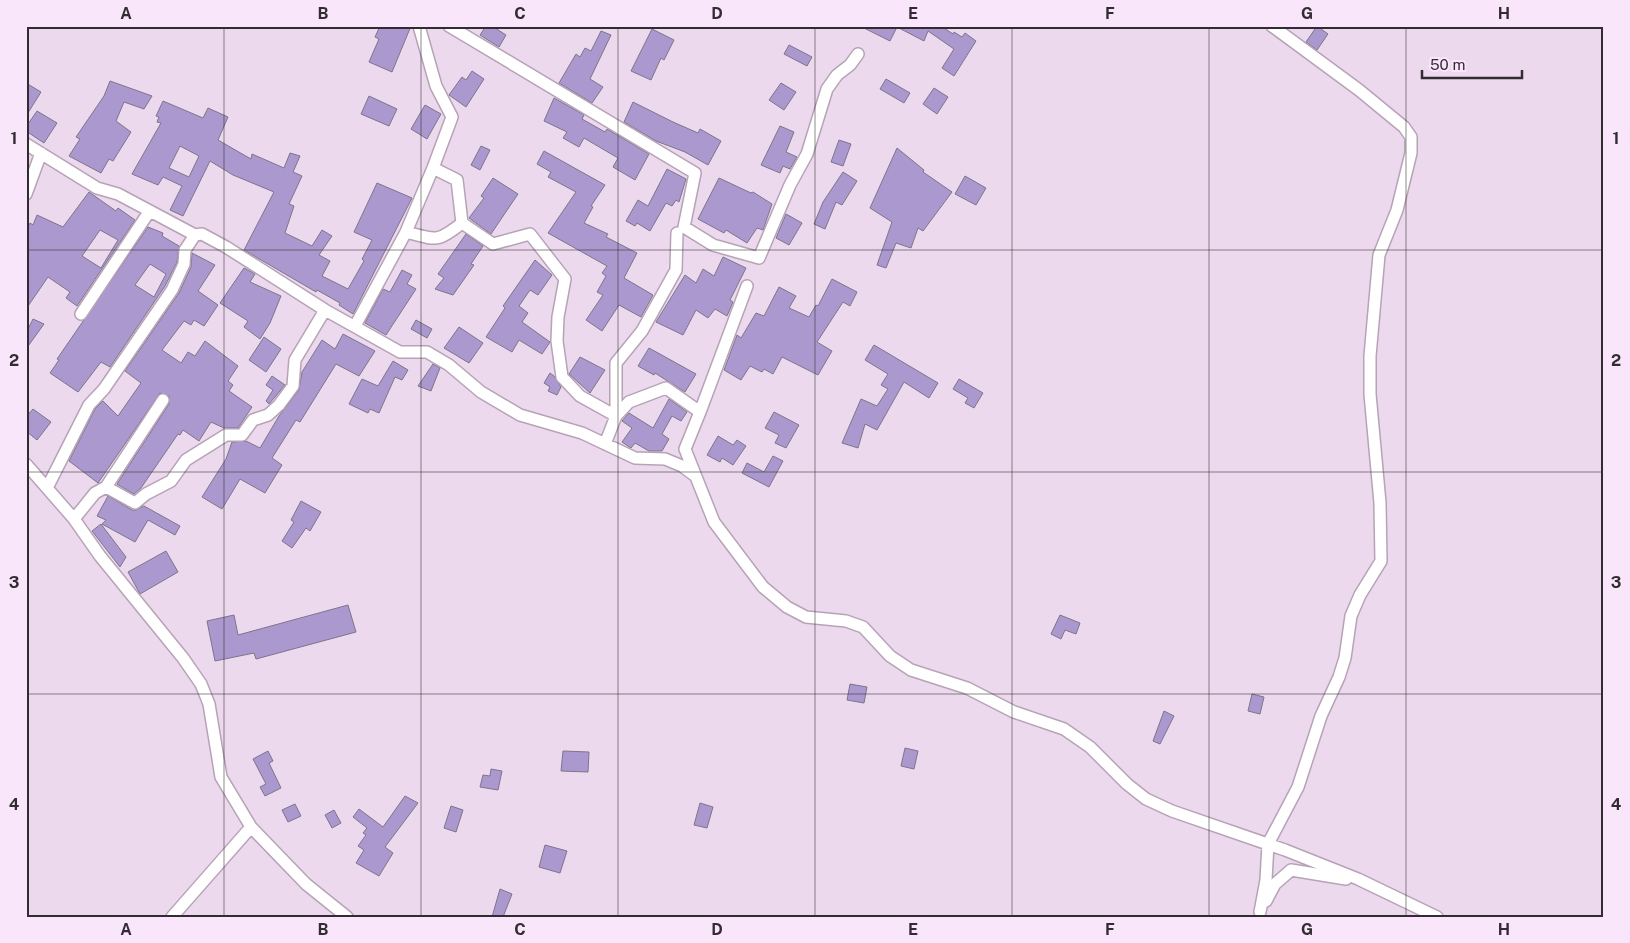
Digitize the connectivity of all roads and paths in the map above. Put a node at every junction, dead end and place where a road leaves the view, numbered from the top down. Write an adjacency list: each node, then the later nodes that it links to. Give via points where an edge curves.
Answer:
1 (419, 26): 7 (street, via 436,86 452,117)
2 (449, 26): 4 (street, via 695,173 684,227 713,245 759,258 807,154 827,89)
3 (1272, 26): 28 (street, via 1404,127 1410,137 1411,153 1397,210 1379,255 1370,356 1381,562 1351,616 1339,677 1321,716 1298,788)
4 (858, 54)
5 (26, 144): 6 (street)
6 (41, 153): 8 (street); 9 (street, via 97,188 118,194)
7 (433, 168): 10 (street, via 458,180); 11 (street)
8 (26, 194)
9 (149, 212): 13 (street); 16 (street)
10 (462, 223): 11 (street, via 448,235 435,240); 20 (street, via 493,244 530,234 560,271 566,279 557,341 562,378 580,396)
11 (406, 232): 17 (street)
12 (677, 232): 20 (street, via 676,270 642,330 616,363)
13 (195, 235): 15 (street, via 202,234 226,247); 24 (street, via 185,250 184,264 172,290 104,389 89,405)
14 (747, 286): 19 (street)
15 (326, 310): 17 (street); 25 (street, via 296,360 293,386 268,415 253,420 242,435 226,435 186,460 171,481 135,503)
16 (80, 314)
17 (355, 326): 21 (street, via 400,352 427,352 449,365 481,392 520,415 582,433)
18 (163, 400): 25 (street)
19 (700, 412): 20 (street, via 666,388 629,402); 23 (street, via 685,448)
20 (616, 416): 21 (street)
21 (605, 444): 23 (street, via 635,458 664,459)
22 (26, 464): 24 (street)
23 (694, 475): 28 (street, via 714,522 763,587 787,607 806,617 863,627 890,656 911,670 967,688 1014,712 1064,729 1090,747 1146,799)
24 (48, 486): 26 (street)
25 (106, 487): 26 (street, via 96,493)
26 (74, 519): 27 (street, via 201,684 209,704 222,777)
27 (251, 828): 31 (street); 32 (street, via 306,884)
28 (1268, 844): 29 (street); 30 (street, via 1266,880)
29 (1358, 879): 30 (street, via 1291,870 1275,884); 33 (street)
30 (1259, 914)
31 (172, 917)
32 (347, 917)
33 (1437, 917)

